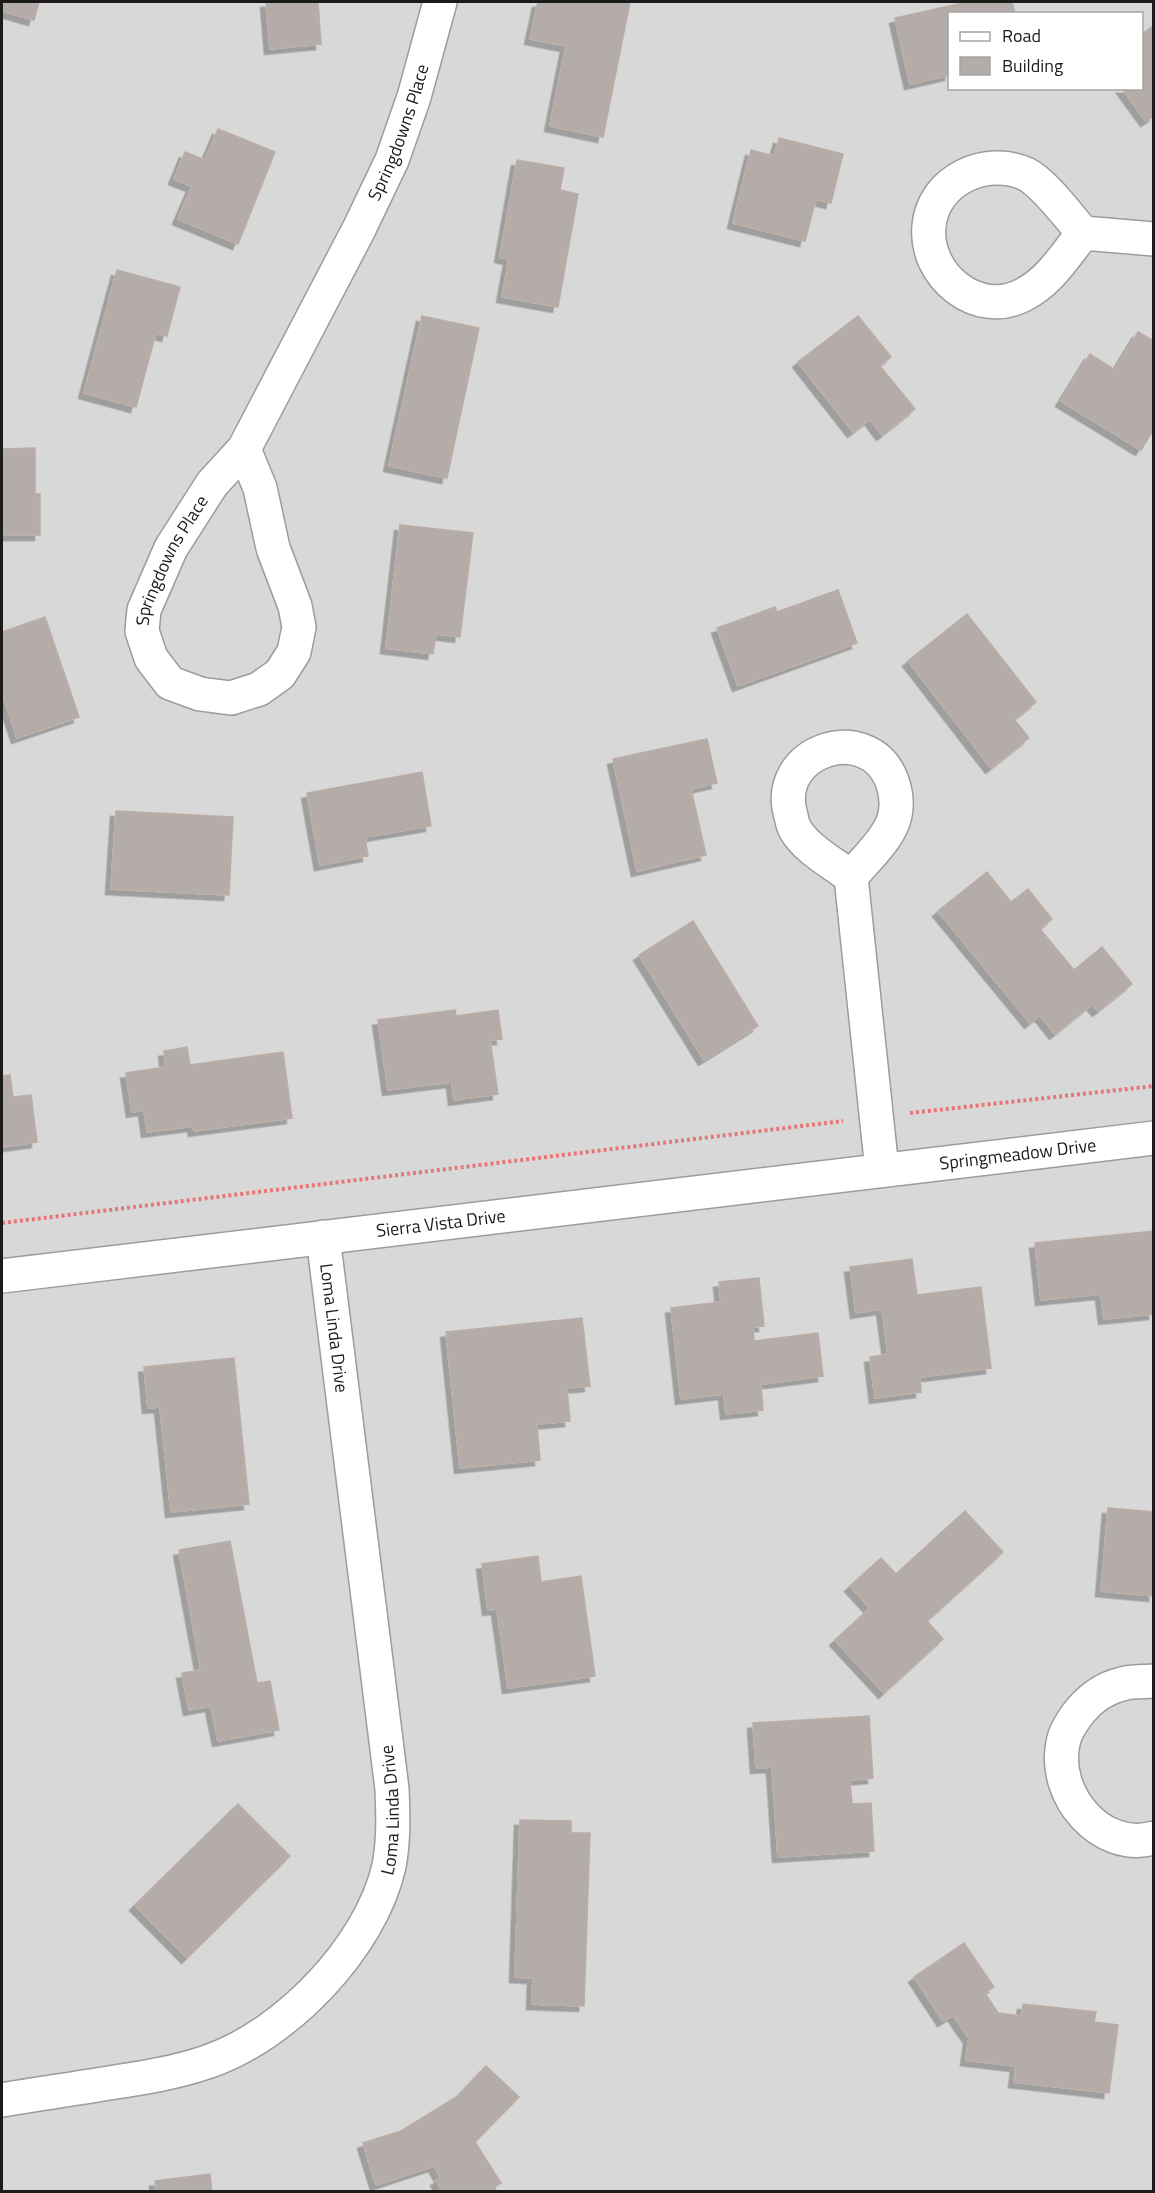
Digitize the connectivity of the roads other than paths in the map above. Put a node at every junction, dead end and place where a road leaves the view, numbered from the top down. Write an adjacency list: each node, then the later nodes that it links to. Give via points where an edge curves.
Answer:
1 (440, 2): 4 (street, Springdowns Place, via 392,160)
2 (1083, 233): 2 (street, via 1028,175 1006,168 977,170 956,180 936,203 929,226 930,251 940,273 965,294 998,302 1036,288); 3 (street)
3 (1154, 239)
4 (244, 449): 4 (street, Springdowns Place, via 212,484 171,548 144,610 142,631 151,658 170,683 200,694 231,698 259,689 280,674 294,652 299,627 273,548 260,488)
5 (851, 877): 7 (street)
6 (1154, 1137): 7 (street, Springmeadow Drive)
7 (882, 1170): 8 (street, Sierra Vista Drive)
8 (323, 1237): 9 (street, Sierra Vista Drive); 12 (street, Loma Linda Drive, via 392,1789 393,1829 388,1867 370,1915 349,1950 319,1987 282,2020 245,2044 208,2062 160,2075)
9 (2, 1276)
10 (1154, 1681): 11 (street, via 1122,1684 1101,1692 1086,1704 1071,1723 1063,1743 1062,1772 1070,1796 1084,1816 1103,1832 1126,1839)
11 (1154, 1838)
12 (2, 2100)

